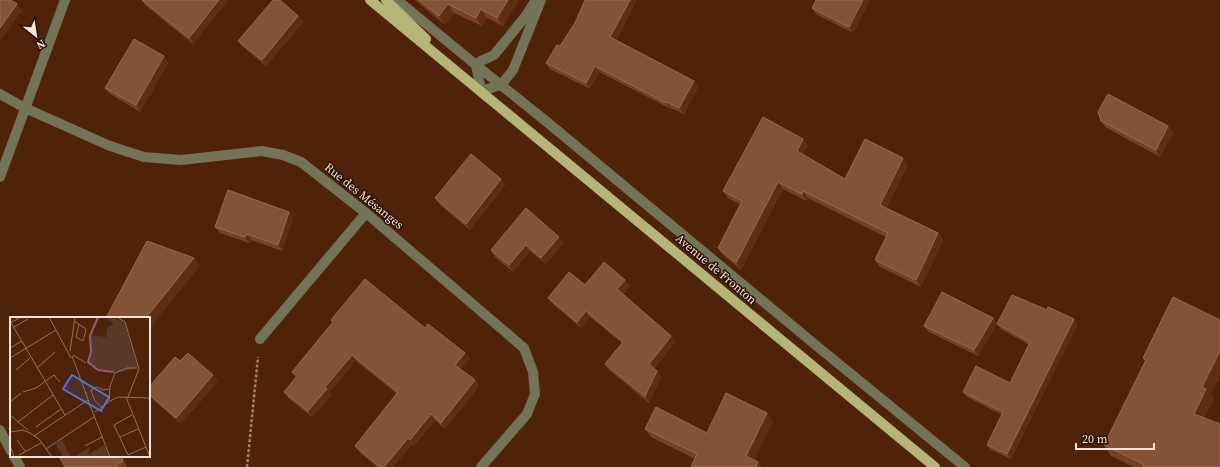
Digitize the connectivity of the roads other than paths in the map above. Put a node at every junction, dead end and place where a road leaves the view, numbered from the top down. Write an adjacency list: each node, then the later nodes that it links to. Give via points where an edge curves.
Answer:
1 (370, 0): 9 (main road, Avenue de Fronton)
2 (386, 0): 9 (main road, Avenue de Fronton)
3 (397, 0): 7 (street)
4 (536, 0): 7 (street, via 494,55)
5 (541, 0): 8 (street, via 512,70)
6 (65, 3): 11 (street)
7 (476, 65): 8 (street); 9 (street)
8 (501, 85): 9 (street); 21 (street)
9 (481, 91): 20 (main road, Avenue de Fronton)
10 (0, 94): 11 (street, Rue des Mésanges)
11 (25, 108): 12 (street); 13 (street, Rue des Mésanges, via 110,146 144,157 181,160 262,151 283,155 301,162)
12 (0, 177)
13 (366, 213): 14 (street); 19 (street, Rue des Mésanges, via 524,348 533,372 535,394 527,414)
14 (260, 339)
15 (0, 430): 16 (street)
16 (10, 449)
17 (15, 457): 18 (street)
18 (20, 467)
19 (481, 467)
20 (935, 467)
21 (965, 467)

